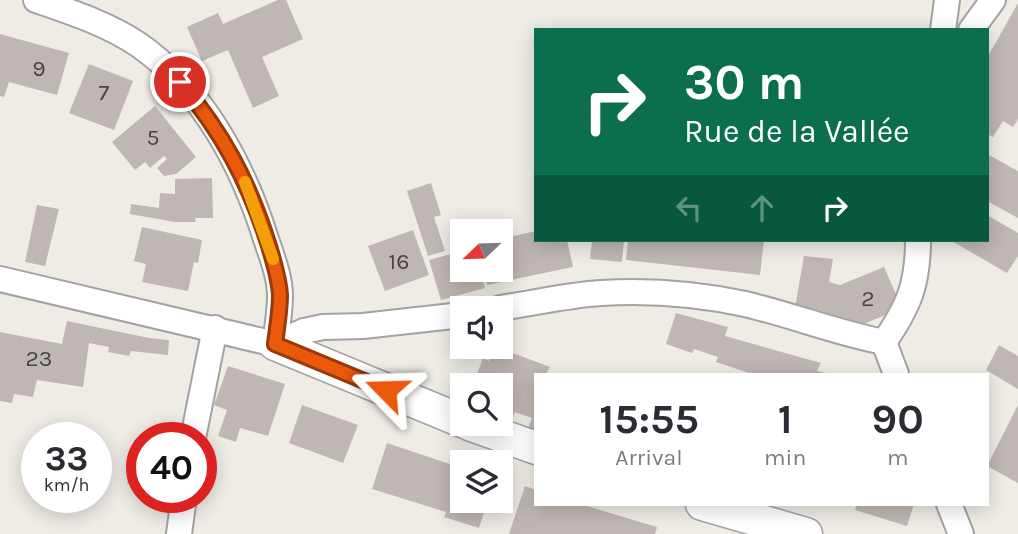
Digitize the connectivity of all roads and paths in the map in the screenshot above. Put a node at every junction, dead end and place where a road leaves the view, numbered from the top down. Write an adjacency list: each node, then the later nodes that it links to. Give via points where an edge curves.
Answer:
1 (36, 0): 12 (street, via 138,45 180,82 219,133 242,174 275,265 280,295)
2 (947, 0): 4 (street)
3 (993, 0): 5 (street)
4 (943, 28)
5 (972, 28)
6 (918, 242): 11 (street, via 908,305)
7 (0, 279): 10 (street)
8 (513, 306): 11 (street, via 599,293 670,293 757,307)
9 (450, 316): 12 (street, via 323,327)
10 (215, 328): 12 (street); 15 (street)
11 (884, 342): 13 (street)
12 (275, 344): 14 (street)
13 (896, 373)
14 (450, 416)
15 (196, 422)
16 (502, 436): 17 (street)
17 (534, 447)
18 (709, 506): 22 (street)
19 (950, 506): 23 (street)
20 (182, 513): 21 (street)
21 (179, 534)
22 (806, 534)
23 (961, 534)

